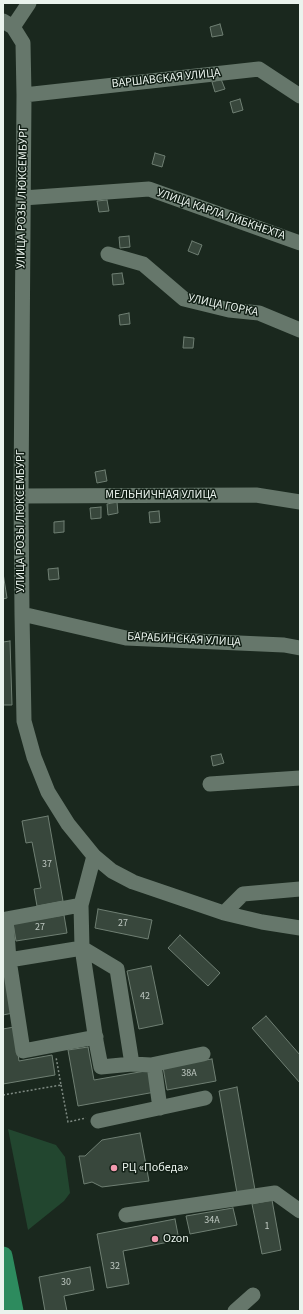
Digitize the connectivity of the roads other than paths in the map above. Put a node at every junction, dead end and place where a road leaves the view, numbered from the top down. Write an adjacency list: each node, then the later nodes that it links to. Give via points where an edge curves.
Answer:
1 (29, 3): 2 (street, УЛИЦА РОЗЫ ЛЮКСЕМБУРГ)
2 (8, 24): 3 (street, УЛИЦА РОЗЫ ЛЮКСЕМБУРГ, via 23,43)
3 (24, 95): 4 (street, ВАРШАВСКАЯ УЛИЦА, via 259,69); 5 (street, УЛИЦА РОЗЫ ЛЮКСЕМБУРГ)
4 (300, 96)
5 (22, 198): 6 (street, УЛИЦА КАРЛА ЛИБКНЕХТА, via 149,189); 9 (street, УЛИЦА РОЗЫ ЛЮКСЕМБУРГ)
6 (300, 243)
7 (108, 254): 8 (street, УЛИЦА ГОРКА, via 143,264 184,299 229,310 260,313)
8 (300, 330)
9 (20, 496): 10 (street, МЕЛЬНИЧНАЯ УЛИЦА, via 256,495); 11 (street, УЛИЦА РОЗЫ ЛЮКСЕМБУРГ)
10 (300, 502)
11 (22, 614): 12 (street, БАРАБИНСКАЯ УЛИЦА, via 126,638 284,645); 15 (street, УЛИЦА РОЗЫ ЛЮКСЕМБУРГ, via 24,721 34,756 48,792 68,824)
12 (300, 648)
13 (300, 778): 14 (street)
14 (210, 784)
15 (94, 856): 17 (street); 18 (street, УЛИЦА РОЗЫ ЛЮКСЕМБУРГ, via 112,871 133,882)
16 (300, 889): 18 (street, via 243,894)
17 (80, 905): 20 (street); 21 (street, via 6,919)
18 (224, 913): 19 (street, УЛИЦА РОЗЫ ЛЮКСЕМБУРГ)
19 (300, 928)
20 (82, 948): 21 (street); 22 (street); 24 (street, via 116,969)
21 (9, 960): 22 (street, via 23,1051)
22 (96, 1037): 24 (street, via 101,1067)
23 (203, 1054): 25 (street)
24 (132, 1064): 25 (street)
25 (154, 1065): 27 (street)
26 (205, 1098): 27 (street)
27 (160, 1108): 28 (street)
28 (98, 1121)
29 (300, 1211): 30 (street, via 275,1193)
30 (126, 1215)
31 (3, 1256): 33 (main road)
32 (253, 1295): 34 (street)
33 (14, 1311)
34 (235, 1311)

